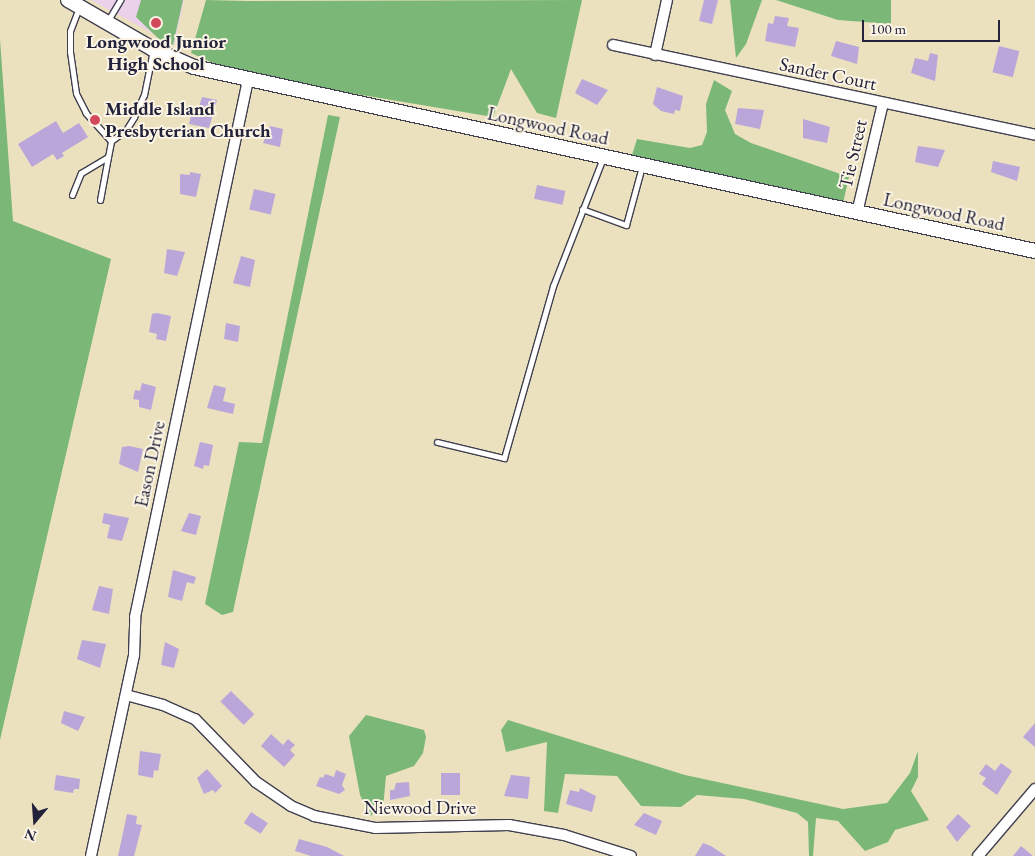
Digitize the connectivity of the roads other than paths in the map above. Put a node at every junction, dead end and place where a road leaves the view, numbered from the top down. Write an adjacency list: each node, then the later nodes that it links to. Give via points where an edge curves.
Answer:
1 (120, 0): 4 (lane)
2 (667, 0): 7 (street)
3 (74, 3): 4 (main road, Longwood Road); 11 (lane, via 70,52 76,93 86,113)
4 (107, 22): 6 (main road, Longwood Road)
5 (613, 46): 7 (street, Sander Court)
6 (153, 49): 8 (main road, Longwood Road, via 194,67); 11 (lane, via 144,95 134,117 126,130)
7 (654, 54): 9 (street, Sander Court)
8 (248, 80): 13 (main road, Longwood Road); 21 (street, Eason Drive, via 135,617 134,655)
9 (883, 103): 10 (street, Sander Court); 18 (street, Tie Street)
10 (1035, 134)
11 (111, 141): 12 (lane)
12 (108, 157): 15 (lane, via 81,173); 16 (lane)
13 (603, 157): 14 (main road, Longwood Road); 17 (lane)
14 (642, 166): 17 (lane, via 626,225); 18 (main road, Longwood Road)
15 (72, 195)
16 (100, 200)
17 (582, 209): 20 (lane, via 553,286 504,458)
18 (857, 213): 19 (main road, Longwood Road)
19 (1035, 251)
20 (438, 442)
21 (126, 695): 23 (street, Eason Drive); 24 (street, Niewood Drive, via 163,705 195,720 256,782 291,806 314,816 375,828 509,825 564,835)
22 (1035, 788): 25 (street)
23 (91, 856)
24 (631, 856)
25 (978, 856)

